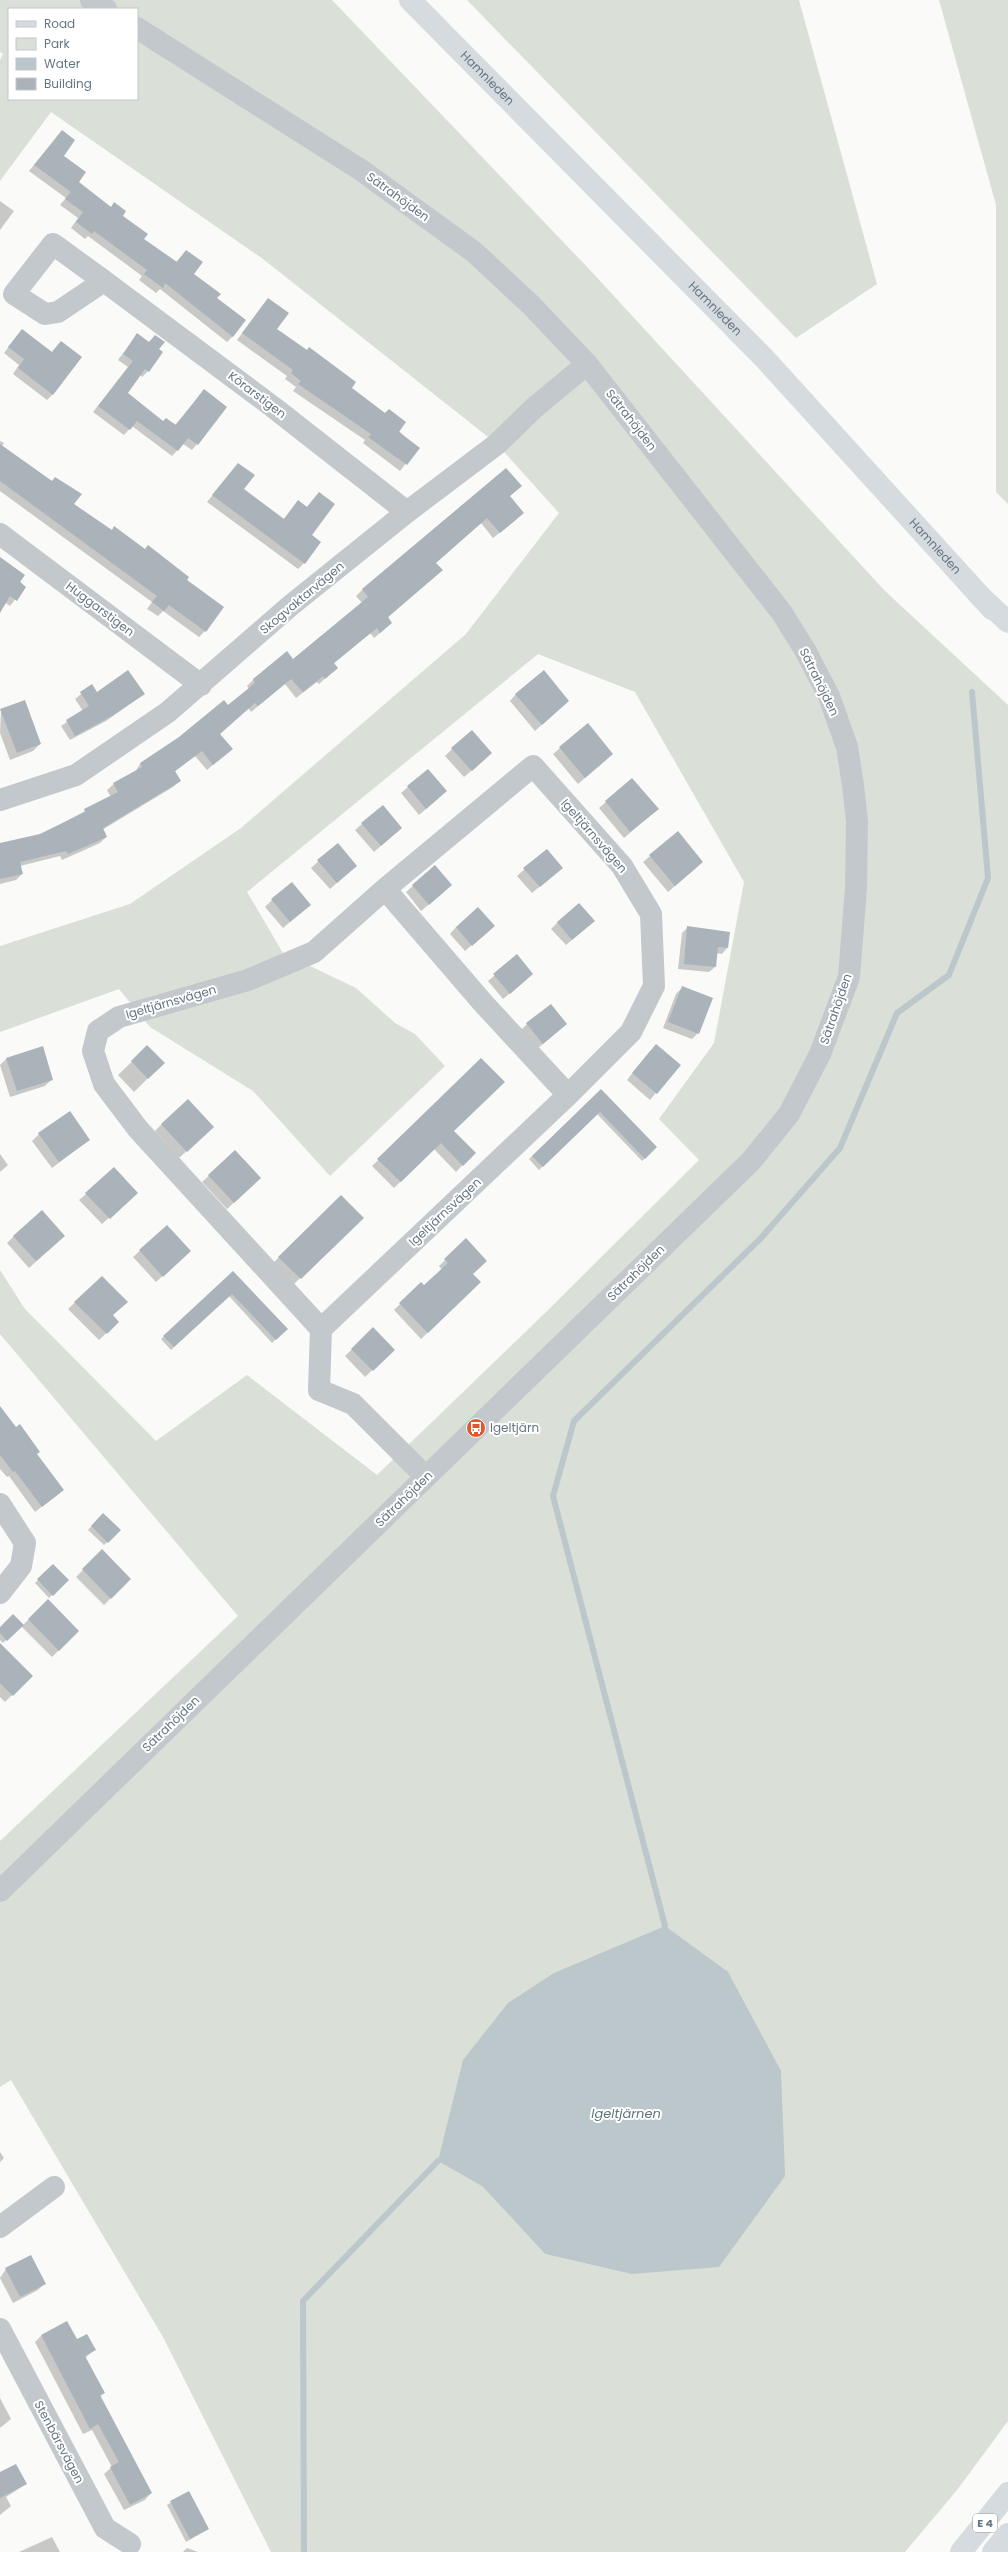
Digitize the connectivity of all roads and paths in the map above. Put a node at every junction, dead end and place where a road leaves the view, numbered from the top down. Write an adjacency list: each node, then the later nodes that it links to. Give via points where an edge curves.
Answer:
1 (91, 0): 3 (street)
2 (410, 0): 9 (main road, Hamnleden, via 764,358)
3 (104, 8)
4 (138, 29): 6 (street, Sätrahöjden, via 361,170 474,252)
5 (104, 281): 7 (street, Körarstigen, via 273,407)
6 (587, 364): 7 (street, Skogvaktarvägen, via 534,408 497,444); 17 (street, Sätrahöjden, via 782,613 828,696 847,747 857,822 856,888 849,977 820,1054 789,1114 751,1161)
7 (407, 512): 12 (street, Skogvaktarvägen, via 290,606)
8 (0, 534): 12 (street, Huggarstigen)
9 (979, 595): 10 (main road); 11 (main road, Hamnleden)
10 (1008, 622)
11 (1008, 628)
12 (201, 685): 13 (street, Skogvaktarvägen, via 168,712 76,775)
13 (0, 800)
14 (385, 889): 15 (street, via 483,1004); 15 (street, Igeltjärnsvägen, via 533,766 622,866 651,914 654,986 630,1032); 16 (street, Igeltjärnsvägen, via 314,952 248,980 119,1017 98,1031 94,1051 104,1084 138,1129)
15 (568, 1095): 16 (street, Igeltjärnsvägen)
16 (321, 1329): 17 (street, via 319,1390 353,1404)
17 (426, 1477): 20 (street, Sätrahöjden)
18 (0, 1504): 19 (street, via 25,1543 21,1566)
19 (0, 1593)
20 (0, 1891)
21 (54, 2187): 22 (street)
22 (0, 2227)
23 (0, 2329): 26 (street, Stenbärsvägen, via 104,2528)
24 (1008, 2493): 27 (main road, E 4)
25 (1008, 2534): 28 (main road, E 4)
26 (130, 2544)
27 (962, 2552)
28 (993, 2552)

